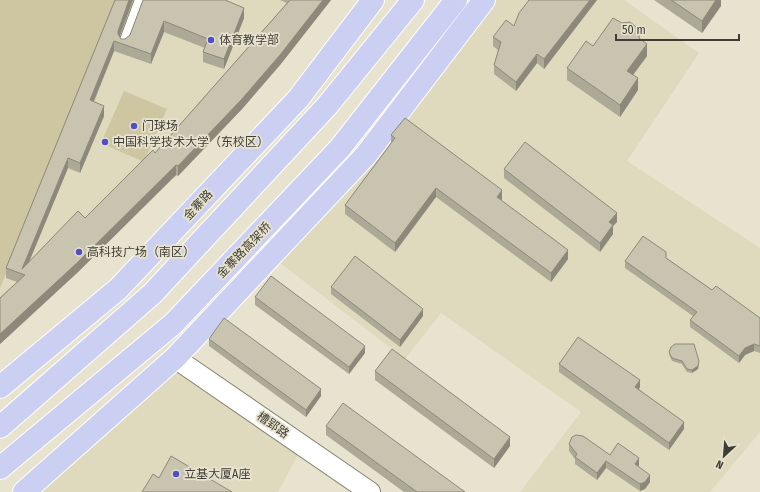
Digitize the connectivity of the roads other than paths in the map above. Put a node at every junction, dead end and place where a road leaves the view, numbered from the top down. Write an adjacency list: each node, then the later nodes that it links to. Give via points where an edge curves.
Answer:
1 (140, 0): 6 (lane)
2 (373, 0): 8 (highway, 金寨路, via 298,100 118,289)
3 (413, 0): 9 (highway, via 327,106 152,294)
4 (456, 0): 10 (highway, 金寨路高架桥, via 340,148 174,324)
5 (484, 0): 7 (highway, via 366,155)
6 (124, 43)
7 (175, 358): 11 (highway); 12 (street, 槽郢路)
8 (0, 387)
9 (0, 427)
10 (0, 468)
11 (24, 492)
12 (370, 492)

